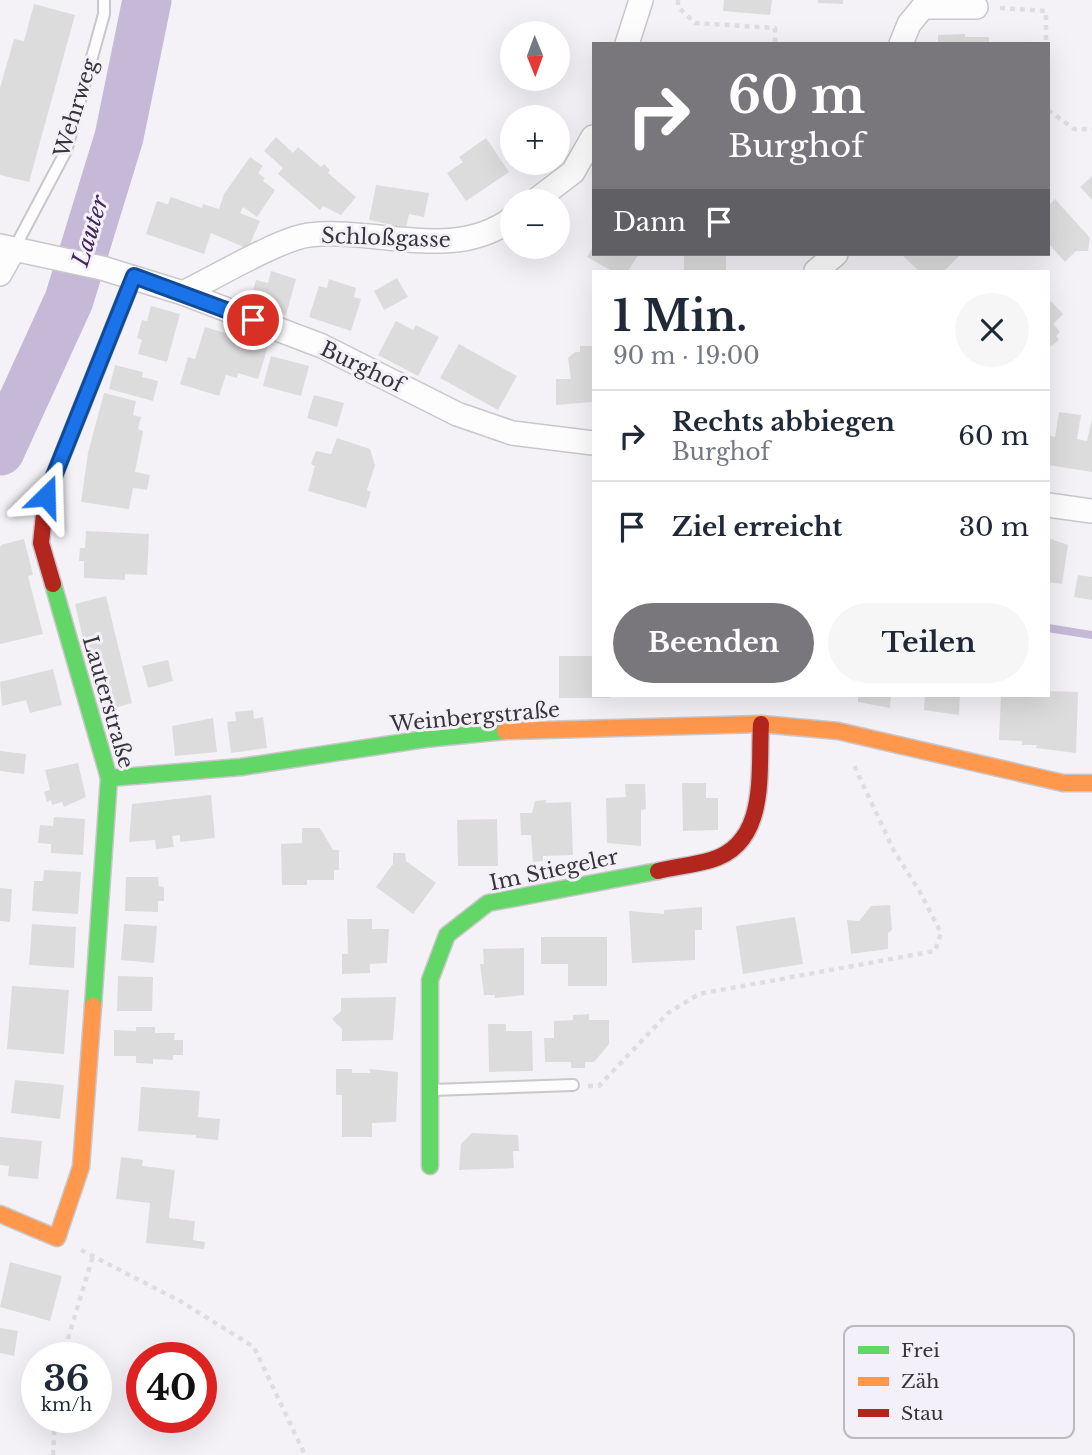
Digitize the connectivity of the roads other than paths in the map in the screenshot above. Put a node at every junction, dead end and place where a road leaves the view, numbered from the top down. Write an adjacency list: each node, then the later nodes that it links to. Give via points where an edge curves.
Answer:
1 (104, 0): 9 (lane, Wehrweg, via 104,15 66,151)
2 (641, 0): 4 (street)
3 (976, 7): 5 (street, via 923,7)
4 (627, 42)
5 (902, 42)
6 (592, 139): 7 (street, via 573,172)
7 (551, 189)
8 (500, 227): 14 (street, Schloßgasse, via 455,243 306,235)
9 (7, 247): 12 (street); 13 (street, Burghof)
10 (834, 256): 11 (street)
11 (818, 270)
12 (0, 274)
13 (134, 276): 14 (street, Burghof); 19 (street, Lauterstraße, via 46,496 41,543)
14 (183, 293): 15 (street, Burghof, via 322,346 457,414 512,433)
15 (592, 443)
16 (1050, 505): 17 (street)
17 (1092, 511)
18 (761, 723): 19 (street, Weinbergstraße, via 504,731 241,767); 20 (street, Weinbergstraße, via 838,731 1063,783); 22 (street, Im Stiegeler, via 756,818 739,846 713,860 488,903 447,935 430,980)
19 (109, 778): 24 (street, Lauterstraße, via 81,1167 57,1238)
20 (1092, 783)
21 (573, 1085): 22 (lane)
22 (429, 1090): 23 (street, Im Stiegeler)
23 (430, 1166)
24 (0, 1214)

